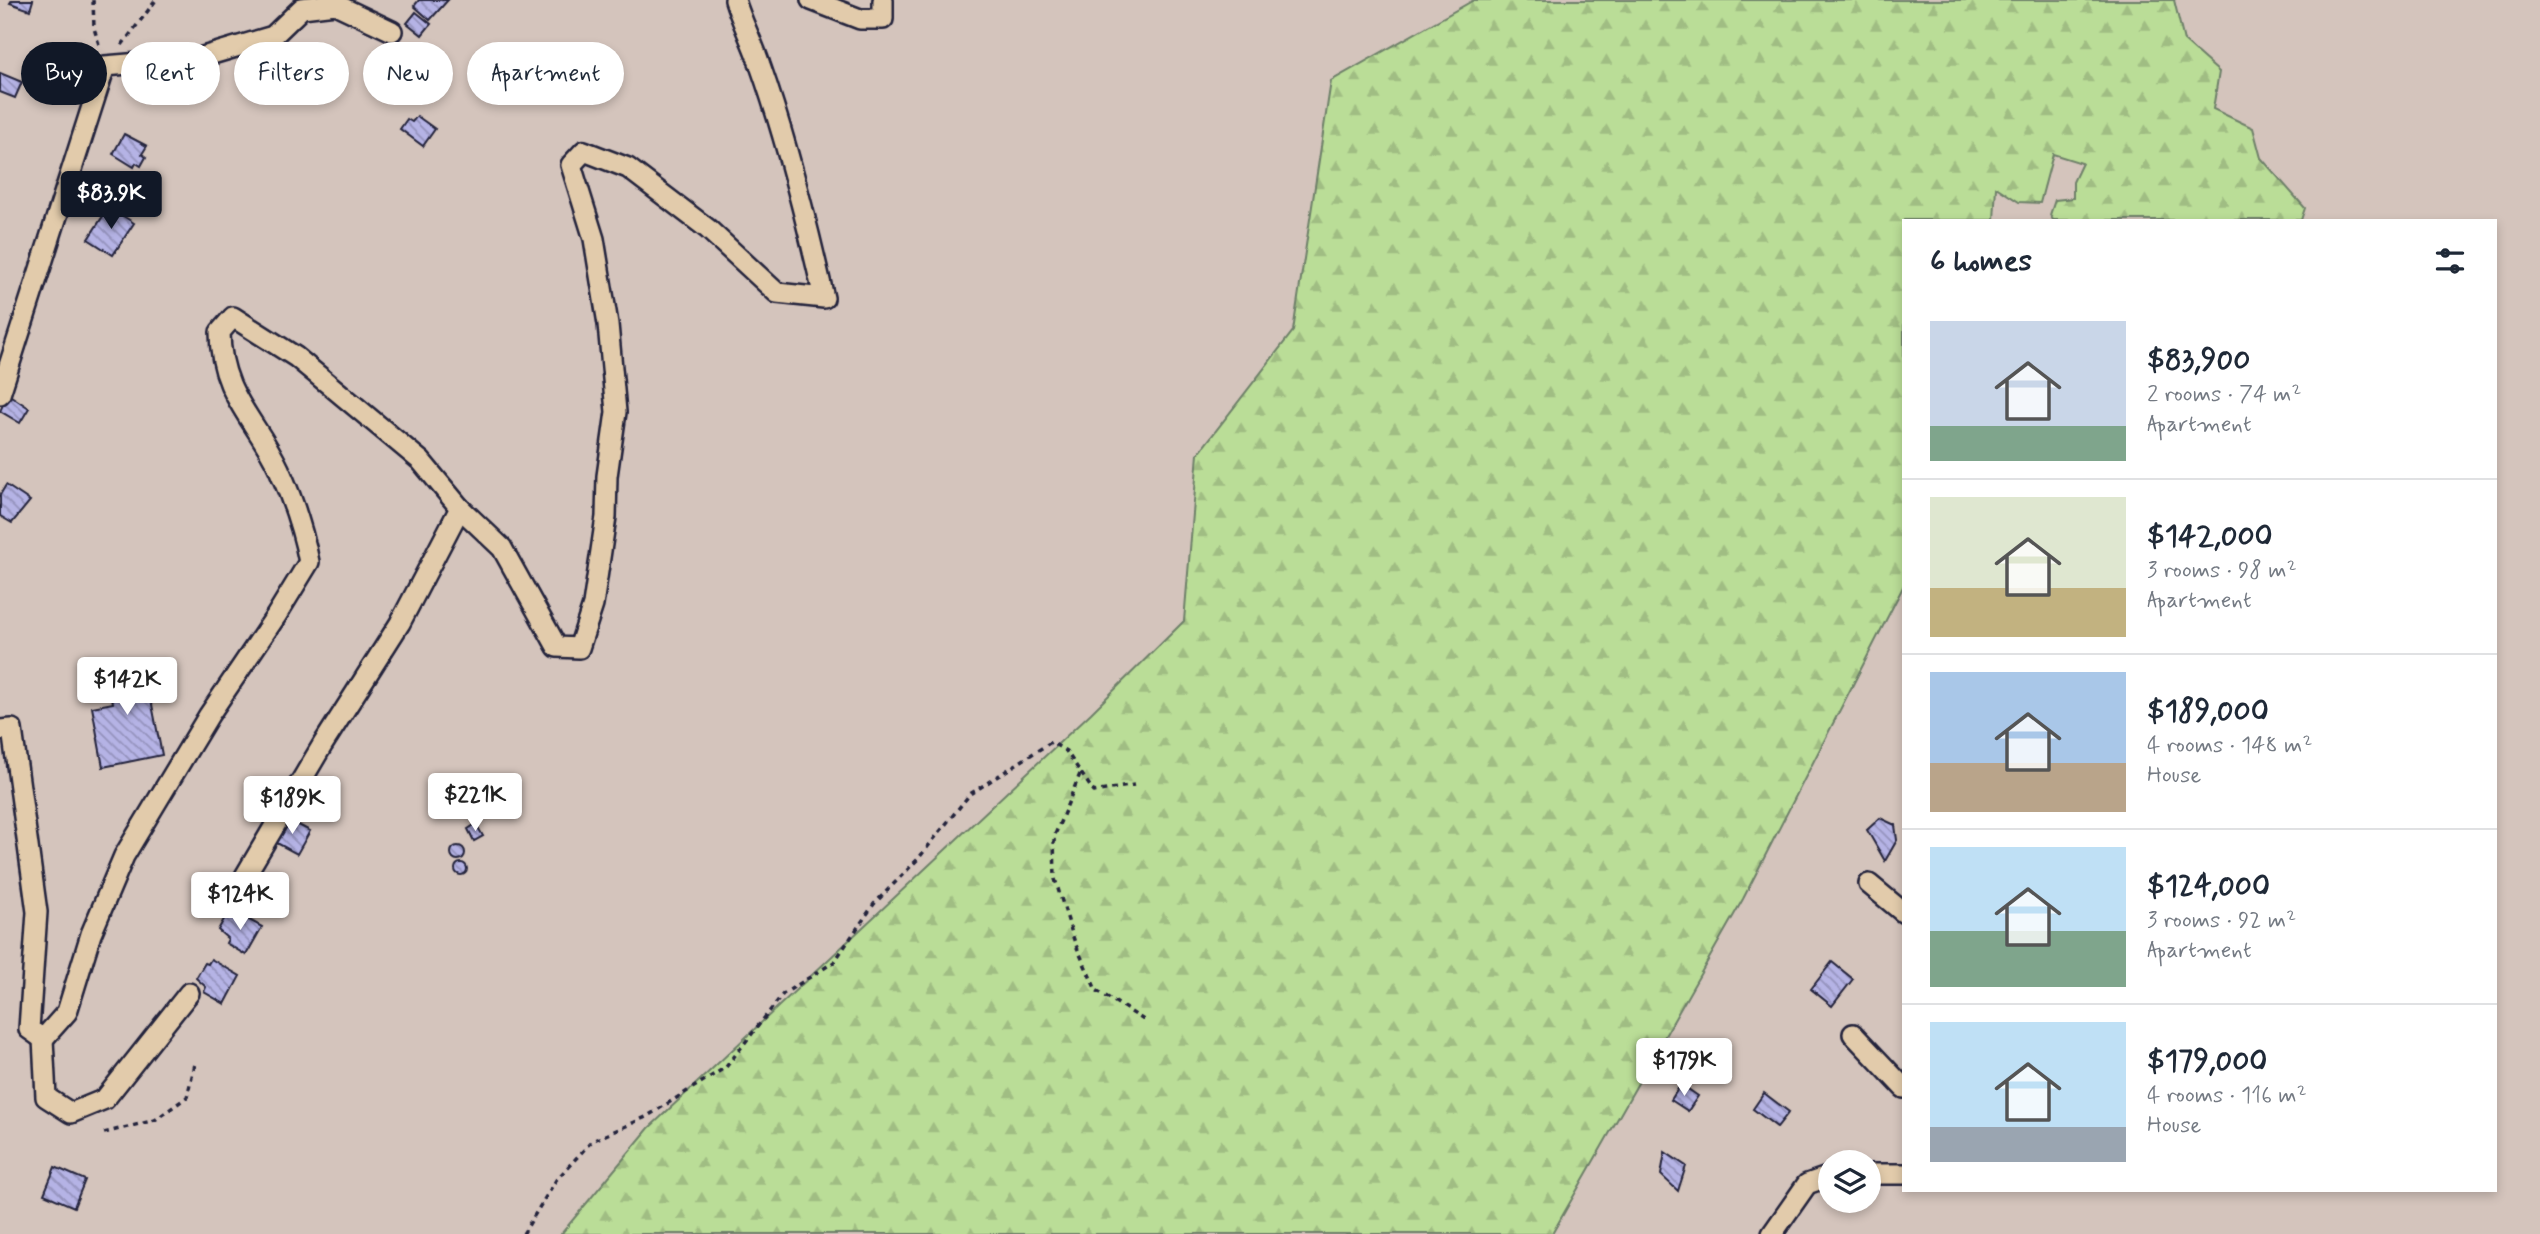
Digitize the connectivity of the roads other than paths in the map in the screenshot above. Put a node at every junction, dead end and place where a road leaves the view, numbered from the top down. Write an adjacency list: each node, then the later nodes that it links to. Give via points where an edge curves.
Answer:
1 (735, 0): 7 (street, via 760,64 824,298 776,292 708,229 628,168 584,151 571,165 594,239 616,412 593,605 579,648 557,648 502,548)
2 (811, 0): 3 (street, via 860,19 883,19)
3 (883, 0)
4 (306, 4): 5 (street, via 335,4); 6 (street, via 273,36 199,58 105,66)
5 (392, 31)
6 (0, 394)
7 (460, 508): 9 (street, via 400,623); 14 (street, via 421,461 296,357 233,317 220,332 220,354 238,404 278,467 309,562 124,856 91,934 67,1012)
8 (0, 730): 14 (street, via 12,729 20,775 37,912 29,1029)
9 (245, 876)
10 (1869, 884): 11 (street)
11 (1902, 911)
12 (189, 993): 14 (street, via 106,1099 71,1113 46,1097)
13 (1853, 1034): 15 (street)
14 (43, 1039)
15 (1902, 1086)
16 (1881, 1174): 17 (street)
17 (1902, 1174)
18 (1818, 1180): 19 (street, via 1807,1184)
19 (1772, 1234)

